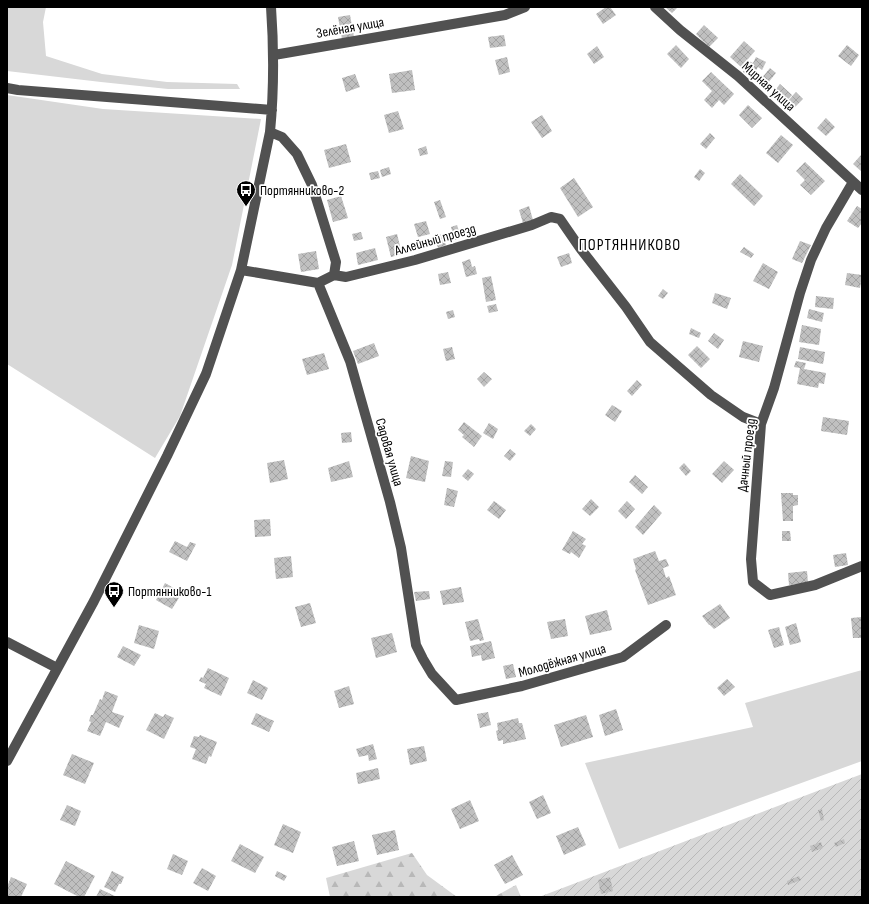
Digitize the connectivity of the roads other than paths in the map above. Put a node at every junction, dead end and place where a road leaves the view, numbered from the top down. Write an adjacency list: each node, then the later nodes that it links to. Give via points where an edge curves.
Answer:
1 (271, 7): 4 (street)
2 (525, 7): 4 (street, Зелёная улица, via 505,15)
3 (655, 7): 8 (street, Мирная улица, via 738,76)
4 (274, 55): 6 (street)
5 (7, 88): 6 (street)
6 (272, 110): 7 (street)
7 (270, 132): 10 (street); 11 (street, via 282,136 297,154 312,185 336,262)
8 (853, 182): 9 (street, Мирная улица); 13 (street, Дачный проезд, via 811,260)
9 (862, 190)
10 (241, 270): 12 (street); 17 (street, via 206,374 164,463)
11 (334, 275): 12 (street, Аллейный проезд); 13 (street, Аллейный проезд, via 346,277 407,262 551,217 560,219 650,342 712,396 743,418)
12 (318, 283): 18 (street, Садовая улица, via 350,361 390,502 401,548 416,646 432,674)
13 (761, 424): 14 (street, Дачный проезд, via 751,559 753,582 770,595 815,585)
14 (862, 566)
15 (666, 625): 18 (street, Молодёжная улица, via 623,657 522,686)
16 (7, 642): 17 (street)
17 (57, 668): 19 (street)
18 (456, 700)
19 (7, 761)

